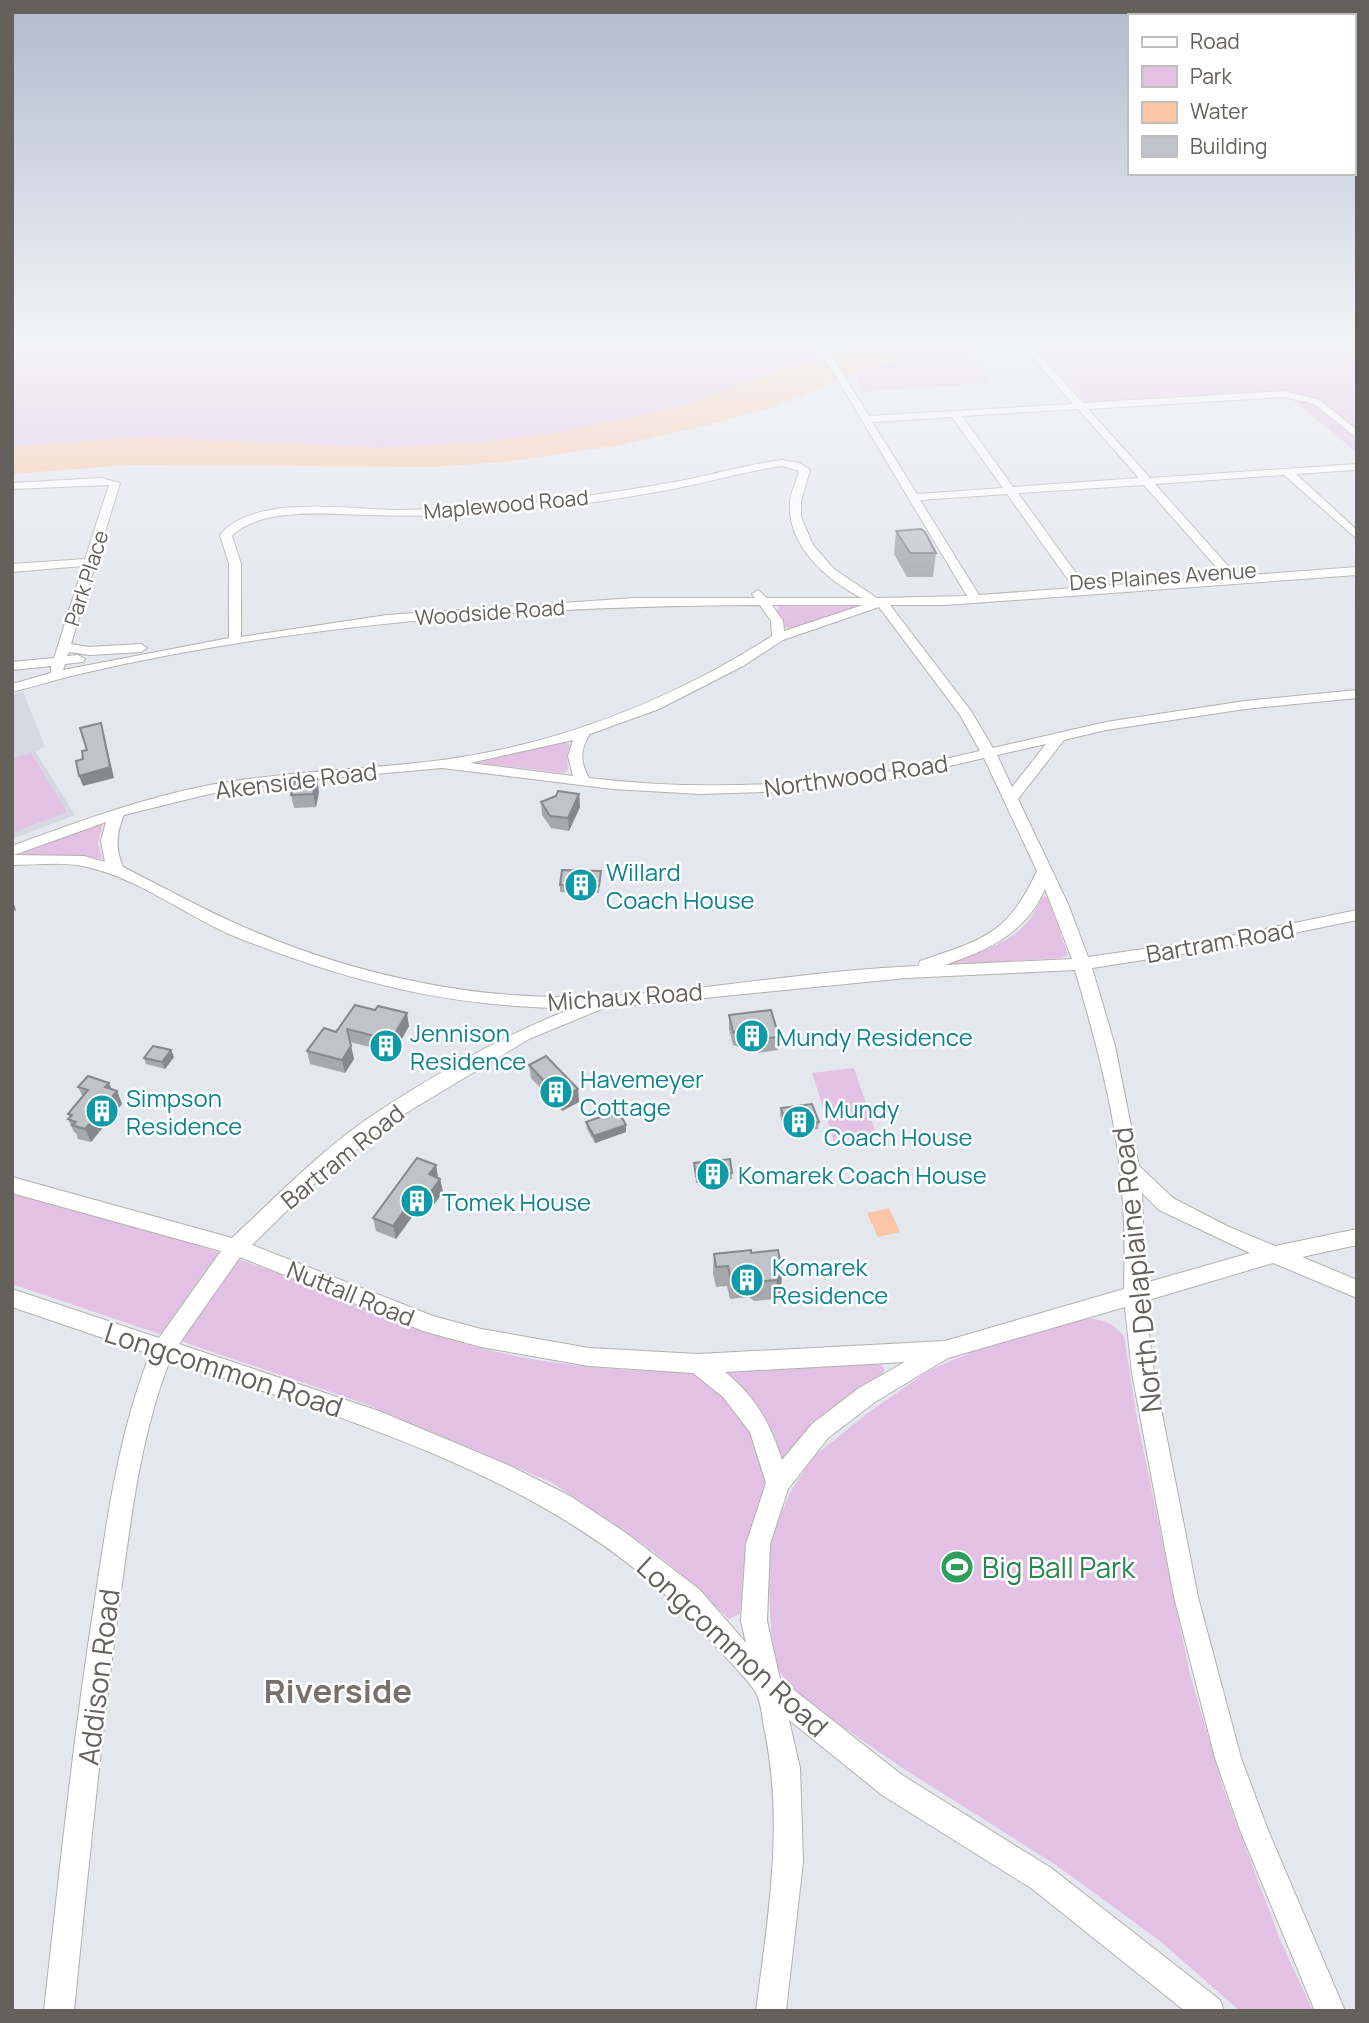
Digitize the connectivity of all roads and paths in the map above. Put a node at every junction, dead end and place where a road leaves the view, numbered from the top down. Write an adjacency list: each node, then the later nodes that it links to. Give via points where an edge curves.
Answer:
1 (875, 434): 9 (street)
2 (970, 434): 8 (street)
3 (1105, 434): 6 (street)
4 (1355, 467): 5 (street)
5 (1287, 472): 6 (street); 10 (street)
6 (1147, 481): 8 (street); 15 (street)
7 (12, 486): 11 (street, Park Place, via 114,482)
8 (1010, 491): 9 (street); 16 (street)
9 (914, 497): 18 (street)
10 (1357, 536)
11 (92, 562): 13 (street); 23 (street, Park Place)
12 (1357, 562): 15 (street, Des Plaines Avenue)
13 (12, 568)
14 (1357, 571): 15 (street, Des Plaines Avenue)
15 (1231, 576): 16 (street, Des Plaines Avenue)
16 (1080, 587): 18 (street, Des Plaines Avenue)
17 (857, 592): 18 (street, Woodside Road); 19 (street, Woodside Road); 20 (street, Maplewood Road); 21 (street, Maplewood Road, via 805,545 795,501 805,470 782,463 665,487 554,502 250,518 226,535 235,564)
18 (972, 595): 20 (street, Woodside Road)
19 (759, 596): 20 (street, Woodside Road); 21 (street, Woodside Road, via 481,612); 22 (street, via 778,621)
20 (881, 601): 22 (street, Akenside Road); 31 (street, North Delaplaine Road, via 966,714)
21 (235, 636): 24 (street, Woodside Road); 26 (street, Woodside Road)
22 (778, 637): 29 (street, Akenside Road, via 654,706)
23 (64, 647): 24 (street, via 89,651); 26 (street, Park Place)
24 (141, 648): 26 (street, Woodside Road)
25 (12, 666): 26 (street)
26 (57, 669): 27 (street, Woodside Road)
27 (12, 688)
28 (1357, 694): 30 (street, Northwood Road, via 1193,712)
29 (585, 732): 32 (street, Akenside Road); 33 (street, via 575,754 576,770)
30 (1059, 737): 31 (street, Northwood Road); 34 (street)
31 (989, 754): 33 (street, Northwood Road, via 893,775 792,788 700,790); 34 (street, North Delaplaine Road)
32 (442, 764): 33 (street, Northwood Road); 35 (street, Akenside Road, via 286,778)
33 (584, 781)
34 (1010, 799): 39 (street, North Delaplaine Road)
35 (118, 812): 36 (street, Akenside Road); 38 (street, via 107,839)
36 (12, 851)
37 (12, 860): 38 (street, Michaux Road, via 84,861)
38 (116, 870): 43 (street, Michaux Road, via 240,932 344,970 438,993 525,1002)
39 (1044, 872): 41 (street, North Delaplaine Road); 42 (street, Michaux Road, via 1029,906 1007,931)
40 (1357, 915): 41 (street, Bartram Road, via 1226,942)
41 (1082, 964): 42 (street, Michaux Road); 44 (street, North Delaplaine Road, via 1106,1046)
42 (906, 972): 43 (street, Michaux Road)
43 (606, 1002): 47 (street, Bartram Road, via 523,1035 384,1117 310,1176)
44 (1130, 1168): 48 (street, via 1166,1204); 50 (street, North Delaplaine Road)
45 (12, 1185): 47 (street, Nuttall Road)
46 (1357, 1237): 48 (street)
47 (236, 1247): 52 (street, Bartram Road); 54 (street, Nuttall Road, via 431,1325 481,1338 589,1357)
48 (1276, 1254): 49 (street); 50 (street, Nuttall Road)
49 (1357, 1289)
50 (1134, 1296): 53 (street, Nuttall Road); 60 (street, North Delaplaine Road, via 1164,1495 1204,1671 1254,1830)
51 (12, 1298): 52 (street, Longcommon Road)
52 (163, 1349): 56 (street, Longcommon Road, via 371,1418 562,1504 691,1599); 57 (street, Addison Road, via 143,1401 125,1477 94,1689)
53 (945, 1350): 54 (street, Nuttall Road); 55 (street, Nuttall Road, via 867,1395 820,1431)
54 (698, 1364): 55 (street, via 731,1390 760,1427)
55 (778, 1483): 56 (street, Nuttall Road, via 758,1544 754,1621)
56 (766, 1685): 58 (street, Nuttall Road, via 786,1768 789,1862); 59 (street, Longcommon Road, via 892,1784 1041,1878)
57 (59, 2011)
58 (771, 2011)
59 (1209, 2011)
60 (1331, 2011)

